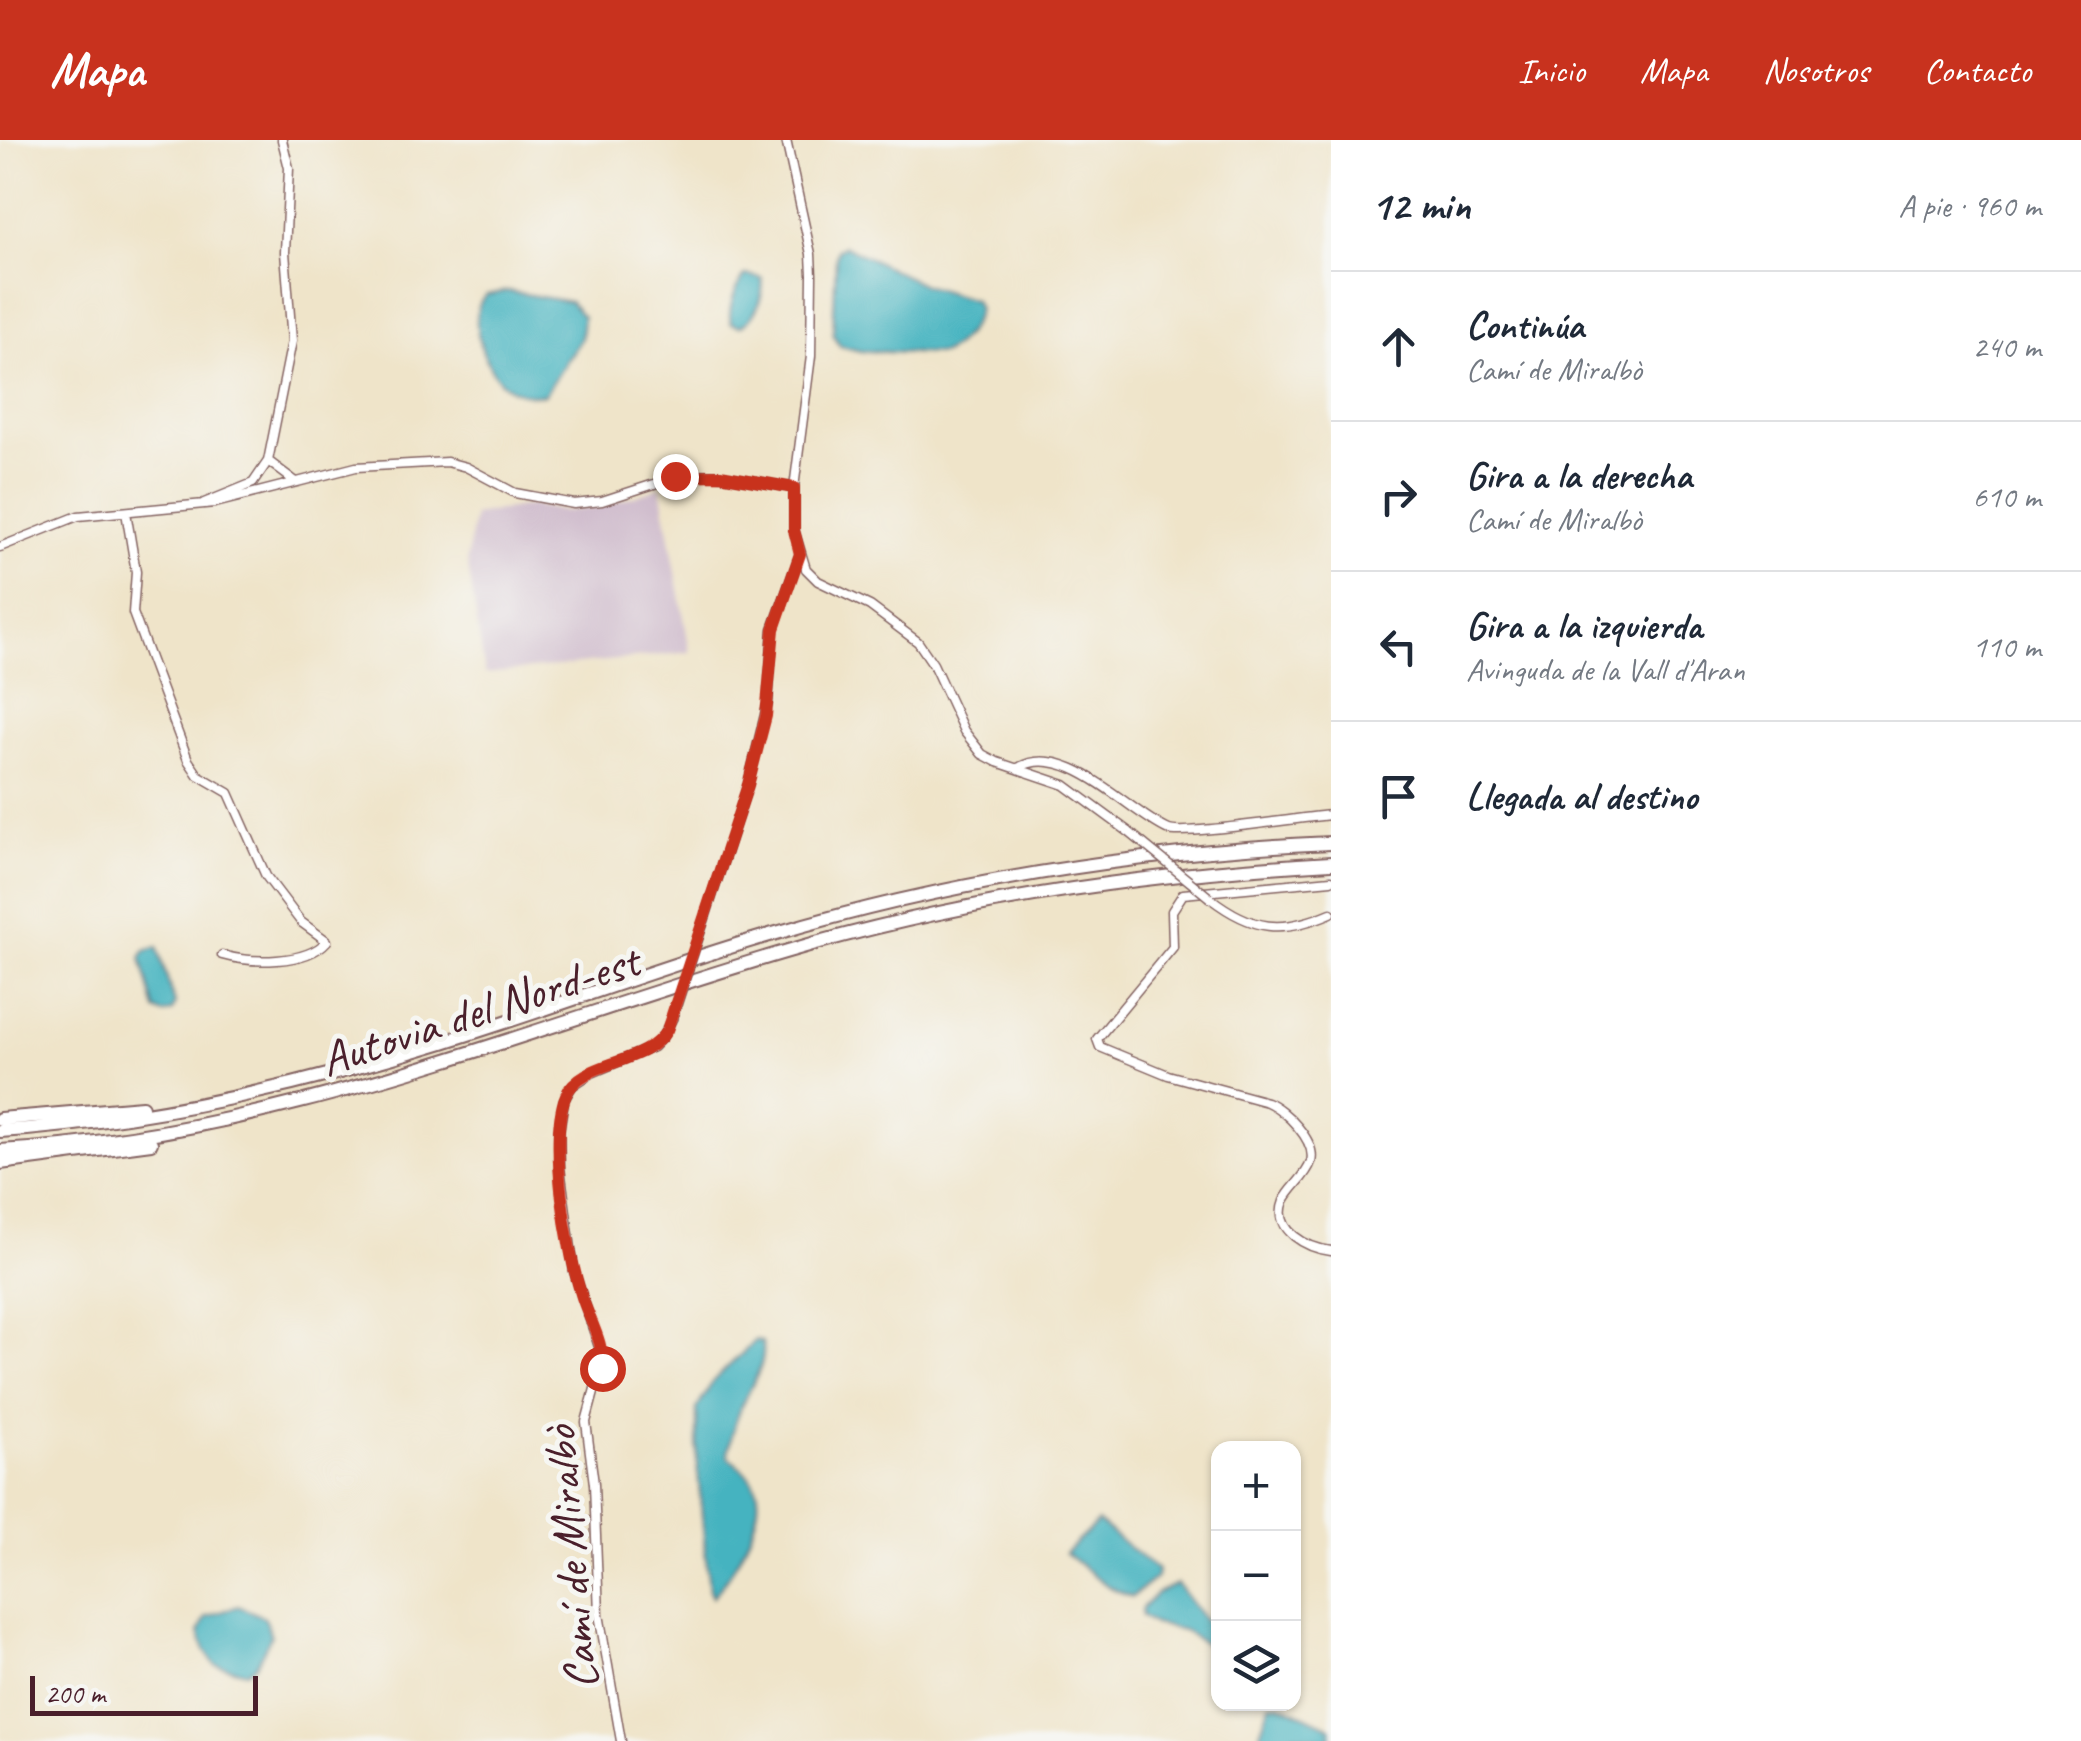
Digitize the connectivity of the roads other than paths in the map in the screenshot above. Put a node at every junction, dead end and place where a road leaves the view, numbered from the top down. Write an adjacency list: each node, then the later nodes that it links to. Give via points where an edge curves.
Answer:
1 (282, 140): 3 (street, via 290,178 285,252 292,341)
2 (786, 140): 5 (street, Camí de Miralbò, via 812,275 811,356)
3 (268, 461): 4 (street); 6 (street, via 253,483)
4 (296, 482): 5 (street, via 350,467 441,461 515,492 574,504 686,474); 6 (street)
5 (794, 488): 9 (street, Camí de Miralbò)
6 (202, 505): 7 (street)
7 (126, 512): 8 (street, via 78,516); 16 (street, via 134,613 190,766 229,793 262,869 301,922 326,942 269,962)
8 (0, 547)
9 (800, 554): 10 (street, via 818,581 870,606 914,638 974,747); 24 (street, Camí de Miralbò, bridge, via 774,629 768,702 748,785 672,1019 653,1047 572,1086 559,1131 574,1271 602,1359 586,1430 599,1614)
10 (1018, 768): 11 (street, via 1041,761 1067,768 1176,832); 15 (street, bridge, via 1066,785 1238,918 1296,925)
11 (1331, 815)
12 (1331, 843): 18 (highway, Autovia del Nord-est, via 1054,870 847,913 442,1042)
13 (1331, 863): 17 (highway, Autovia del Nord-est, via 1142,878 927,915 736,966)
14 (1331, 880): 23 (street, via 1182,894 1172,910 1173,948 1097,1039 1100,1048 1128,1062 1285,1112 1312,1156 1285,1200 1284,1222 1300,1242)
15 (1331, 912)
16 (222, 955)
17 (511, 1041): 21 (highway, Autovia del Nord-est, via 270,1112 136,1137); 22 (highway, via 486,1056 403,1082 244,1124)
18 (240, 1096): 19 (highway); 20 (highway, Autovia del Nord-est, via 139,1116)
19 (0, 1119)
20 (0, 1131)
21 (0, 1151)
22 (0, 1163)
23 (1331, 1252)
24 (621, 1741)

